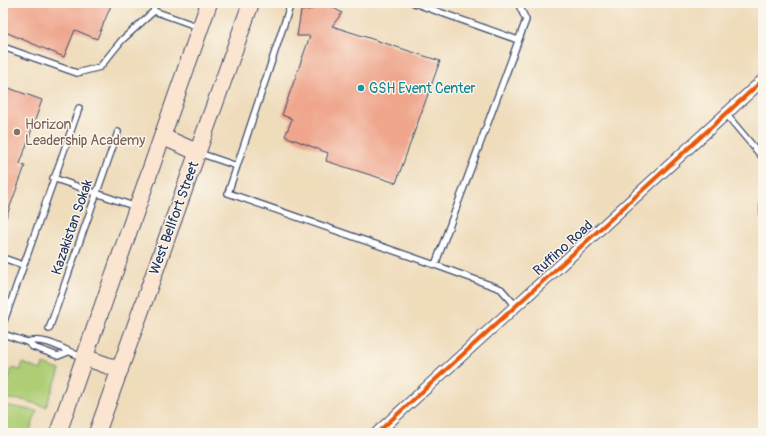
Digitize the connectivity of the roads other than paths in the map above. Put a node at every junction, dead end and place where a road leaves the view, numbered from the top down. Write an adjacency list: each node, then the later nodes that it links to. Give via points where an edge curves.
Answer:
1 (153, 3): 7 (lane)
2 (209, 3): 8 (main road)
3 (251, 3): 16 (main road, West Bellfort Street)
4 (291, 3): 18 (lane)
5 (414, 3): 9 (lane)
6 (518, 3): 9 (lane, via 526,20)
7 (154, 11): 8 (lane); 10 (lane, via 122,40 100,67 77,73)
8 (201, 28): 15 (main road)
9 (518, 40): 26 (lane)
10 (3, 47)
11 (763, 80): 13 (street, Ruffino Road)
12 (79, 108): 19 (lane)
13 (726, 114): 17 (lane); 27 (street, Ruffino Road)
14 (118, 132): 20 (lane, Kazakistan Sokak)
15 (163, 137): 16 (main road); 22 (main road)
16 (197, 152): 18 (lane); 34 (main road, West Bellfort Street)
17 (763, 158)
18 (237, 166): 26 (lane, via 228,193)
19 (53, 178): 20 (lane); 25 (lane)
20 (96, 193): 22 (lane); 29 (lane, Kazakistan Sokak)
21 (763, 199): 23 (lane)
22 (138, 208): 33 (main road)
23 (763, 216)
24 (3, 258): 25 (lane)
25 (23, 265): 28 (lane)
26 (435, 265): 27 (lane, via 502,289)
27 (516, 306): 37 (street, Ruffino Road)
28 (3, 324)
29 (49, 330)
30 (3, 334): 31 (lane)
31 (28, 342): 32 (lane, via 36,339); 32 (lane, via 33,347 58,356)
32 (68, 352): 33 (lane)
33 (84, 357): 34 (main road); 35 (main road)
34 (120, 370): 36 (main road, West Bellfort Street)
35 (58, 433)
36 (97, 433)
37 (377, 433)

